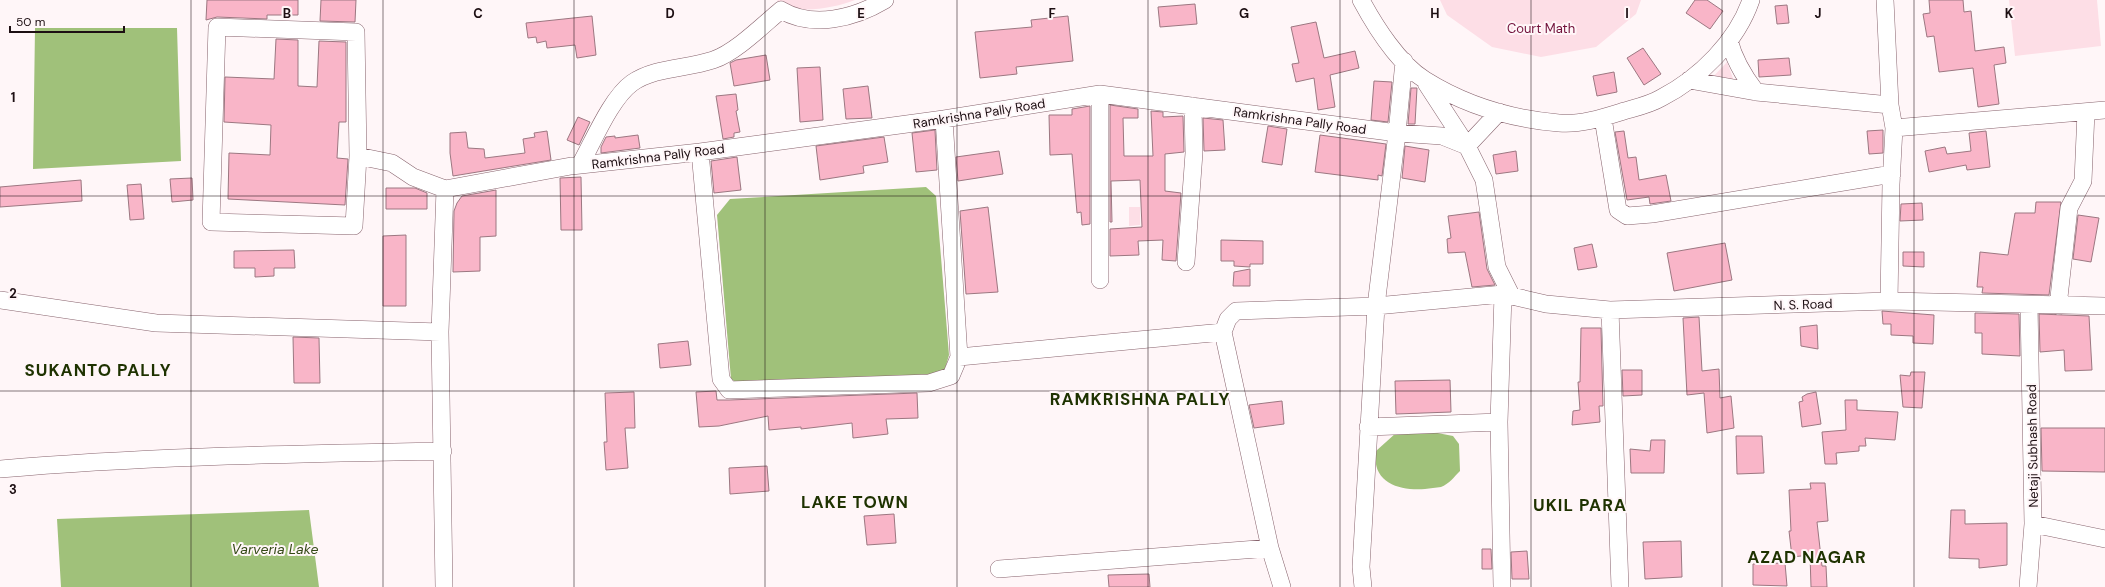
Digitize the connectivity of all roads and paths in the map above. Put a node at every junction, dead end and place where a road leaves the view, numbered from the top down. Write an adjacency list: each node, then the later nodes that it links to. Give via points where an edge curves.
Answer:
1 (885, 0): 5 (street, via 851,16 812,20 788,14)
2 (1361, 0): 7 (street)
3 (1751, 0): 6 (street)
4 (1885, 0): 12 (street)
5 (775, 5): 24 (street, via 749,38 714,60 652,73 631,84 610,108)
6 (1729, 40): 9 (street, via 1710,63); 10 (street, via 1741,72)
7 (1404, 61): 8 (street); 20 (street)
8 (1424, 79): 15 (street, via 1464,102); 21 (street)
9 (1689, 80): 10 (street); 17 (street, via 1660,99)
10 (1756, 92): 12 (street)
11 (1100, 94): 13 (street, Ramkrishna Pally Road); 18 (street, Ramkrishna Pally Road); 28 (street)
12 (1890, 105): 19 (street)
13 (1193, 106): 20 (street, Ramkrishna Pally Road); 27 (street, via 1194,153)
14 (2105, 110): 16 (street)
15 (1499, 112): 17 (street, via 1560,123); 21 (street)
16 (2086, 112): 19 (street); 34 (street, via 2083,181 2069,208)
17 (1603, 118): 25 (street, via 1618,210 1627,216)
18 (944, 119): 22 (street, Ramkrishna Pally Road); 39 (street)
19 (1894, 128): 25 (street)
20 (1397, 133): 21 (street, Ramkrishna Pally Road, via 1442,136); 33 (street)
21 (1468, 146): 29 (street, via 1484,180 1497,267)
22 (700, 152): 24 (street, Ramkrishna Pally Road); 39 (street, via 721,380 729,390 929,383 951,376)
23 (358, 156): 23 (street, via 356,32 217,27 211,222 354,226); 26 (street, via 392,163 413,177)
24 (580, 165): 26 (street, Ramkrishna Pally Road)
25 (1892, 174): 31 (street)
26 (445, 189): 37 (street)
27 (1186, 262)
28 (1100, 280)
29 (1508, 295): 33 (street, N. S. Road); 36 (street, N. S. Road, via 1546,304); 40 (street)
30 (0, 300): 37 (street, via 156,323)
31 (1889, 301): 32 (street, N. S. Road); 36 (street, N. S. Road)
32 (2030, 305): 34 (street, N. S. Road); 44 (street, Netaji Subhash Road)
33 (1376, 306): 38 (street, N. S. Road, via 1236,312 1228,319); 41 (street)
34 (2058, 306): 35 (street, N. S. Road)
35 (2105, 306)
36 (1610, 310): 52 (street)
37 (440, 332): 42 (street)
38 (1223, 332): 39 (street); 46 (street)
39 (959, 357)
40 (1498, 422): 41 (street); 51 (street)
41 (1368, 427): 50 (street, via 1361,567)
42 (444, 451): 43 (street, via 286,454); 48 (street)
43 (0, 469)
44 (2033, 524): 45 (street); 53 (street, Netaji Subhash Road)
45 (2105, 539)
46 (1270, 548): 47 (street); 49 (street)
47 (999, 569)
48 (444, 587)
49 (1282, 587)
50 (1363, 587)
51 (1502, 587)
52 (1620, 587)
53 (2028, 587)

